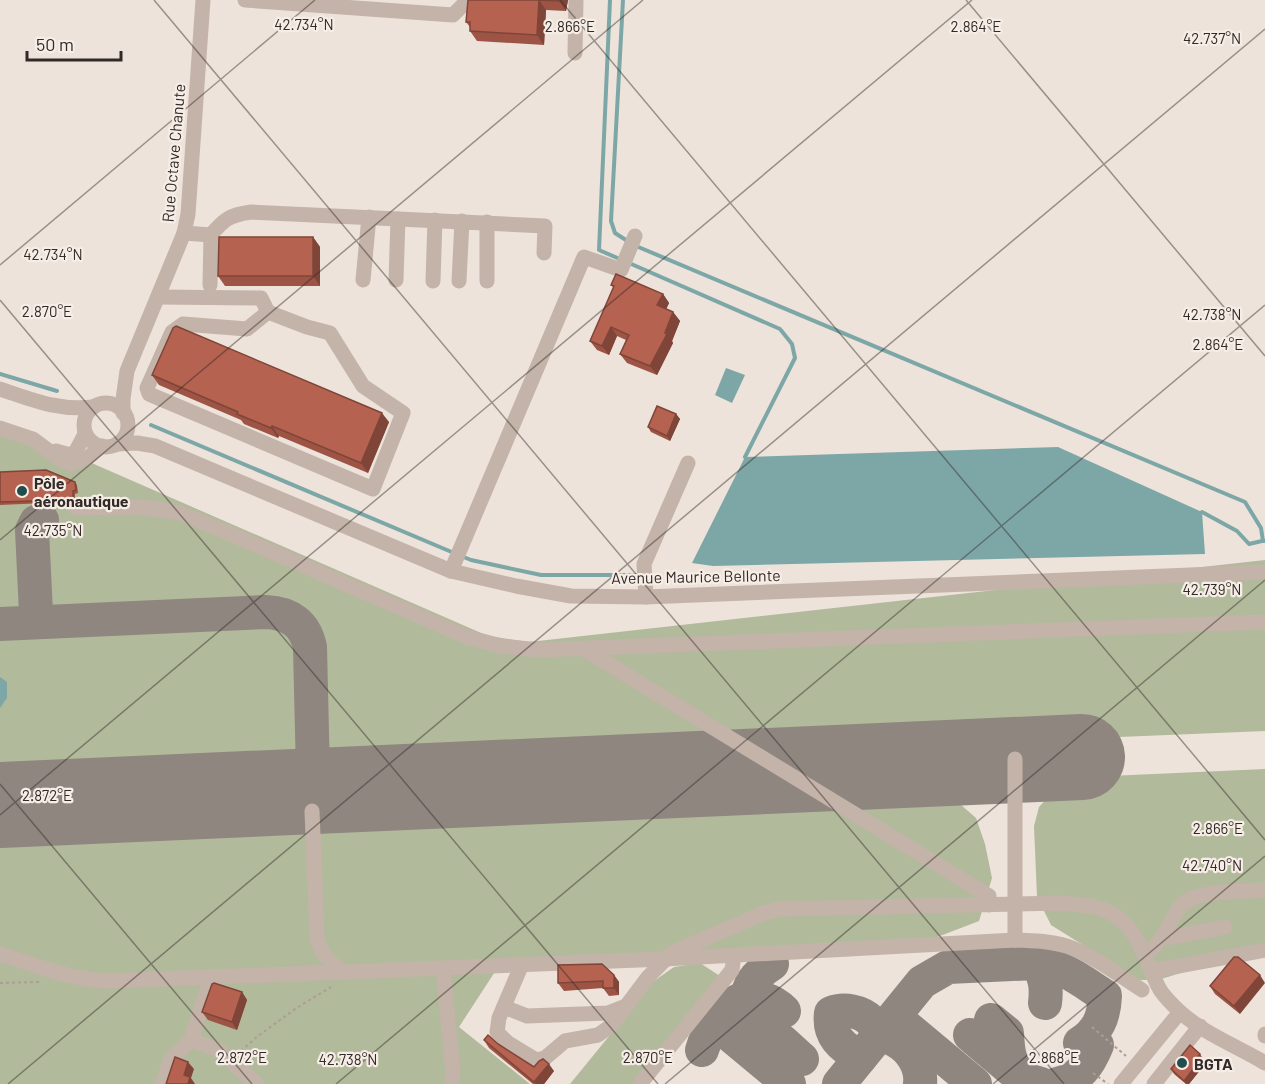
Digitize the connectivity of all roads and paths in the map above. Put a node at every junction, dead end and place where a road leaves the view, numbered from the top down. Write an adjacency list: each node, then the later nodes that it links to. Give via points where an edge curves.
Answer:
1 (202, 0): 11 (street, Rue Octave Chanute)
2 (245, 0): 3 (street, via 453,15)
3 (468, 0)
4 (576, 0): 5 (street)
5 (575, 53)
6 (369, 217): 7 (street); 12 (street, via 251,212 222,221); 15 (street)
7 (398, 219): 8 (street); 16 (street)
8 (435, 220): 9 (street); 17 (street)
9 (462, 221): 10 (street); 18 (street)
10 (487, 222): 14 (street, via 545,226); 19 (street)
11 (184, 233): 12 (street); 21 (street, Rue Octave Chanute)
12 (210, 235): 20 (street)
13 (635, 236): 35 (street, via 621,270 584,256)
14 (544, 253)
15 (363, 280)
16 (396, 280)
17 (433, 281)
18 (459, 281)
19 (487, 281)
20 (210, 285)
21 (159, 297): 22 (street, via 261,298); 23 (street, Rue Octave Chanute)
22 (268, 312): 22 (street, via 330,333 363,386 403,413 373,489 149,394 147,388 172,332 183,324 247,329)
23 (127, 371): 25 (street, Rue Octave Chanute); 27 (street, Rue Octave Chanute)
24 (0, 389): 26 (street)
25 (97, 406): 26 (street); 27 (street, via 113,405); 29 (street, via 86,417)
26 (53, 407): 29 (street)
27 (125, 417): 30 (street, via 125,434); 31 (street, Avenue Maurice Bellonte)
28 (0, 428): 32 (street)
29 (85, 431): 30 (street, via 95,444); 32 (street, via 70,455)
30 (109, 445): 31 (street, Avenue Maurice Bellonte); 32 (street, via 72,464)
31 (155, 446): 35 (street, Avenue Maurice Bellonte)
32 (47, 448)
33 (688, 463): 37 (street, via 644,566)
34 (76, 508): 39 (street, via 143,507 180,513 467,637 539,650)
35 (453, 567): 37 (street, Avenue Maurice Bellonte, via 516,586 571,596)
36 (1265, 572): 37 (street, Avenue Maurice Bellonte)
37 (646, 590)
38 (1265, 622): 39 (street)
39 (584, 649): 44 (street, via 988,896)
40 (1015, 759): 43 (street)
41 (312, 811): 56 (street, via 317,938 322,953)
42 (1265, 890): 46 (street, via 1203,894 1182,905)
43 (1014, 904): 44 (street); 47 (street); 51 (street, via 1062,903 1106,911 1132,931)
44 (989, 905): 52 (street, via 779,909)
45 (1225, 927): 46 (street)
46 (1162, 939): 51 (street)
47 (1015, 940): 50 (street); 59 (street, via 1071,948)
48 (1265, 950): 55 (street)
49 (0, 954): 57 (street, via 89,981)
50 (734, 955): 52 (street); 73 (street, via 732,970)
51 (1146, 955): 55 (street)
52 (664, 959): 53 (street); 60 (street)
53 (522, 964): 54 (street); 61 (street)
54 (443, 969): 56 (street); 72 (street)
55 (1152, 971): 62 (street, via 1159,988)
56 (344, 972): 57 (street)
57 (212, 977): 65 (street)
58 (332, 987): 66 (path, via 290,1012 244,1050 233,1054)
59 (1142, 990)
60 (626, 1006): 61 (street, via 608,1012 527,1016); 61 (street, via 612,1025 598,1035 565,1041 546,1058 536,1060 497,1032)
61 (504, 1007)
62 (1180, 1012): 63 (street); 75 (street)
63 (1200, 1026): 68 (street); 76 (street)
64 (1092, 1027): 67 (path)
65 (191, 1040): 66 (street); 70 (street, via 171,1059)
66 (218, 1050): 71 (street)
67 (1130, 1060)
68 (1265, 1063)
69 (1093, 1073): 74 (path)
70 (162, 1084)
71 (257, 1084)
72 (452, 1084)
73 (640, 1084)
74 (1107, 1084)
75 (1121, 1084)
76 (1154, 1084)

